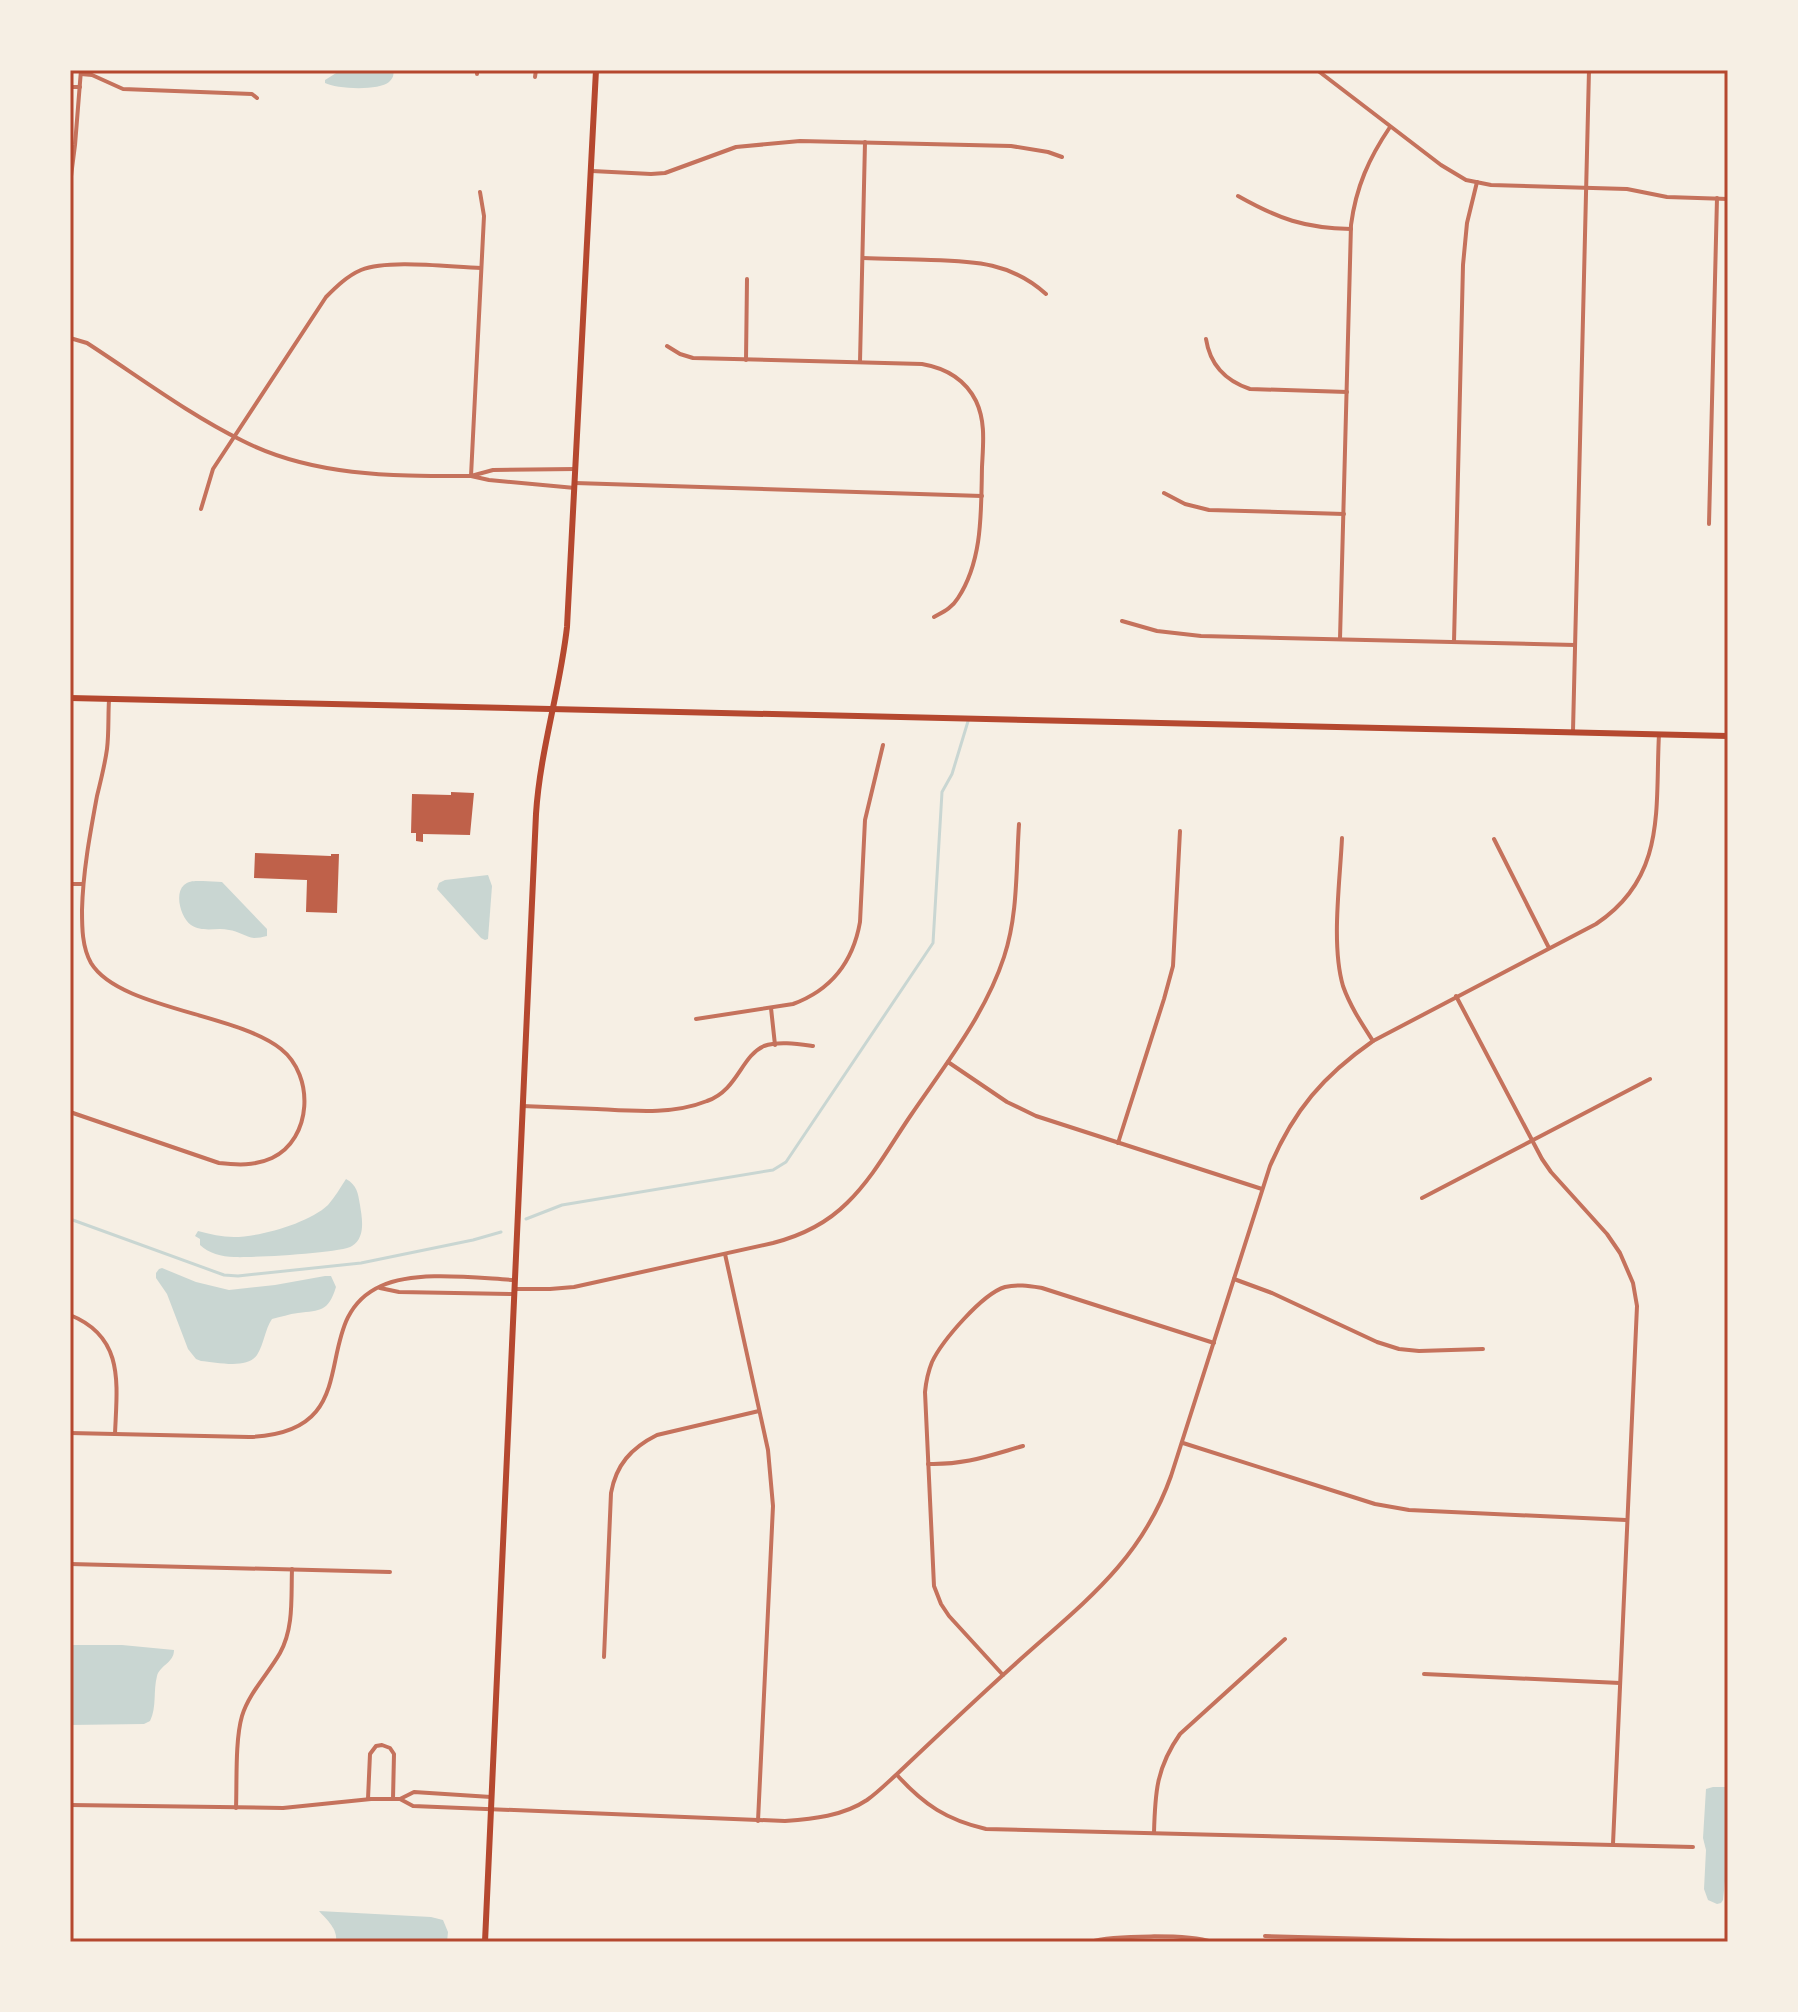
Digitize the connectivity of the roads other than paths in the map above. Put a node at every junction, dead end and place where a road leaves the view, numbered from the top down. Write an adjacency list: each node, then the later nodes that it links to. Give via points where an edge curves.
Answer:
1 (536, 70): 6 (street)
2 (596, 70): 13 (main road)
3 (1317, 70): 10 (street)
4 (1589, 70): 16 (street)
5 (81, 72): 8 (street); 9 (street, via 123,89)
6 (535, 77)
7 (70, 87): 8 (street)
8 (80, 87): 15 (street)
9 (257, 98)
10 (1390, 127): 14 (street, via 1451,173); 21 (street, via 1364,171)
11 (865, 142): 12 (street, via 1011,146); 13 (street, via 739,146 658,174); 22 (street)
12 (1062, 157)
13 (592, 171): 33 (main road)
14 (1477, 182): 16 (street); 44 (street, via 1463,265)
15 (70, 184)
16 (1587, 188): 19 (street); 45 (street)
17 (480, 192): 23 (street)
18 (1238, 196): 21 (street, via 1289,221)
19 (1717, 198): 20 (street); 40 (street)
20 (1728, 199)
21 (1351, 229): 31 (street)
22 (863, 258): 25 (street, via 978,261 1016,274); 30 (street)
23 (481, 268): 32 (street, via 386,264 341,282); 34 (street)
24 (747, 279): 29 (street)
25 (1046, 294)
26 (70, 338): 32 (street, via 87,343)
27 (1206, 339): 31 (street, via 1218,369 1241,386)
28 (667, 346): 29 (street, via 693,358)
29 (746, 360): 30 (street)
30 (860, 362): 37 (street, via 922,364 946,371 971,392 982,419)
31 (1347, 392): 39 (street)
32 (234, 436): 34 (street, via 290,459 335,469 389,476); 38 (street, via 213,469)
33 (576, 469): 34 (street, via 493,470); 35 (main road)
34 (471, 476): 35 (street)
35 (575, 486): 37 (street); 48 (main road, via 565,642)
36 (1164, 493): 39 (street, via 1209,510)
37 (982, 496): 41 (street, via 970,572 953,605)
38 (201, 509)
39 (1344, 514): 43 (street)
40 (1709, 524)
41 (934, 617)
42 (1122, 621): 43 (street, via 1184,635)
43 (1340, 639): 44 (street)
44 (1454, 642): 45 (street)
45 (1575, 645): 49 (street)
46 (70, 698): 47 (main road)
47 (109, 700): 48 (main road); 58 (street, via 107,749)
48 (553, 708): 49 (main road); 68 (main road, via 536,802)
49 (1573, 733): 50 (main road)
50 (1659, 734): 51 (main road); 59 (street, via 1653,841 1642,875 1607,916)
51 (1728, 736)
52 (883, 745): 61 (street, via 865,820 860,922 851,953 833,980 814,995)
53 (1019, 824): 66 (street, via 1014,909 1005,954 988,997)
54 (1180, 831): 71 (street, via 1173,966)
55 (1342, 838): 63 (street, via 1338,962 1347,997)
56 (1494, 839): 59 (street)
57 (70, 884): 58 (street)
58 (83, 884): 69 (street, via 84,944 105,979 283,1050 297,1068 305,1094 293,1140 273,1157 243,1165 219,1163)
59 (1549, 948): 60 (street)
60 (1456, 996): 63 (street); 70 (street)
61 (771, 1008): 62 (street); 64 (street)
62 (696, 1019)
63 (1373, 1041): 72 (street, via 1330,1074 1303,1105 1279,1145)
64 (775, 1045): 65 (street); 68 (street, via 751,1055 720,1096 673,1110)
65 (813, 1046)
66 (947, 1061): 71 (street, via 1036,1116); 74 (street, via 869,1178 838,1212 786,1240)
67 (1650, 1079): 70 (street)
68 (522, 1106): 76 (main road)
69 (70, 1112)
70 (1532, 1140): 73 (street); 88 (street, via 1551,1172 1607,1234 1633,1283 1637,1320)
71 (1118, 1143): 72 (street)
72 (1262, 1189): 75 (street)
73 (1422, 1198)
74 (725, 1254): 78 (street, via 574,1287); 82 (street)
75 (1234, 1279): 80 (street); 81 (street, via 1399,1349)
76 (514, 1280): 77 (street, via 429,1277); 78 (main road)
77 (378, 1287): 78 (street, via 399,1292); 84 (street, via 357,1303 344,1325 323,1402 304,1424 263,1437)
78 (514, 1291): 98 (main road)
79 (70, 1315): 84 (street, via 92,1327 109,1347 117,1377)
80 (1214, 1343): 85 (street); 87 (street, via 1042,1288 1005,1287 984,1299 931,1364 925,1392)
81 (1483, 1349)
82 (759, 1411): 93 (street, via 657,1435 621,1463 611,1493); 105 (street, via 773,1506)
83 (70, 1433): 84 (street)
84 (115, 1434)
85 (1181, 1443): 88 (street, via 1409,1510); 95 (street, via 1155,1515 1127,1558)
86 (1023, 1446): 87 (street, via 978,1460)
87 (928, 1464): 95 (street, via 934,1586 949,1616)
88 (1626, 1520): 96 (street)
89 (70, 1564): 90 (street)
90 (292, 1569): 91 (street); 103 (street, via 286,1639 241,1719)
91 (390, 1572)
92 (1285, 1639): 106 (street, via 1169,1749 1157,1784)
93 (604, 1657)
94 (1424, 1674): 96 (street)
95 (1003, 1675): 97 (street)
96 (1620, 1683): 107 (street)
97 (897, 1774): 105 (street, via 867,1800 836,1813); 106 (street, via 923,1801 964,1824)
98 (491, 1797): 101 (street, via 414,1792); 104 (main road)
99 (368, 1799): 100 (street); 100 (street, via 370,1754 380,1745 393,1751); 103 (street)
100 (393, 1799): 101 (street)
101 (400, 1799): 104 (street, via 413,1806)
102 (70, 1805): 103 (street)
103 (236, 1808)
104 (490, 1810): 105 (street); 110 (main road)
105 (758, 1821)
106 (1154, 1833): 107 (street)
107 (1613, 1844): 108 (street)
108 (1693, 1847)
109 (1265, 1936): 113 (street)
110 (485, 1942)
111 (1089, 1942): 112 (street, via 1126,1937)
112 (1212, 1942)
113 (1488, 1942)

